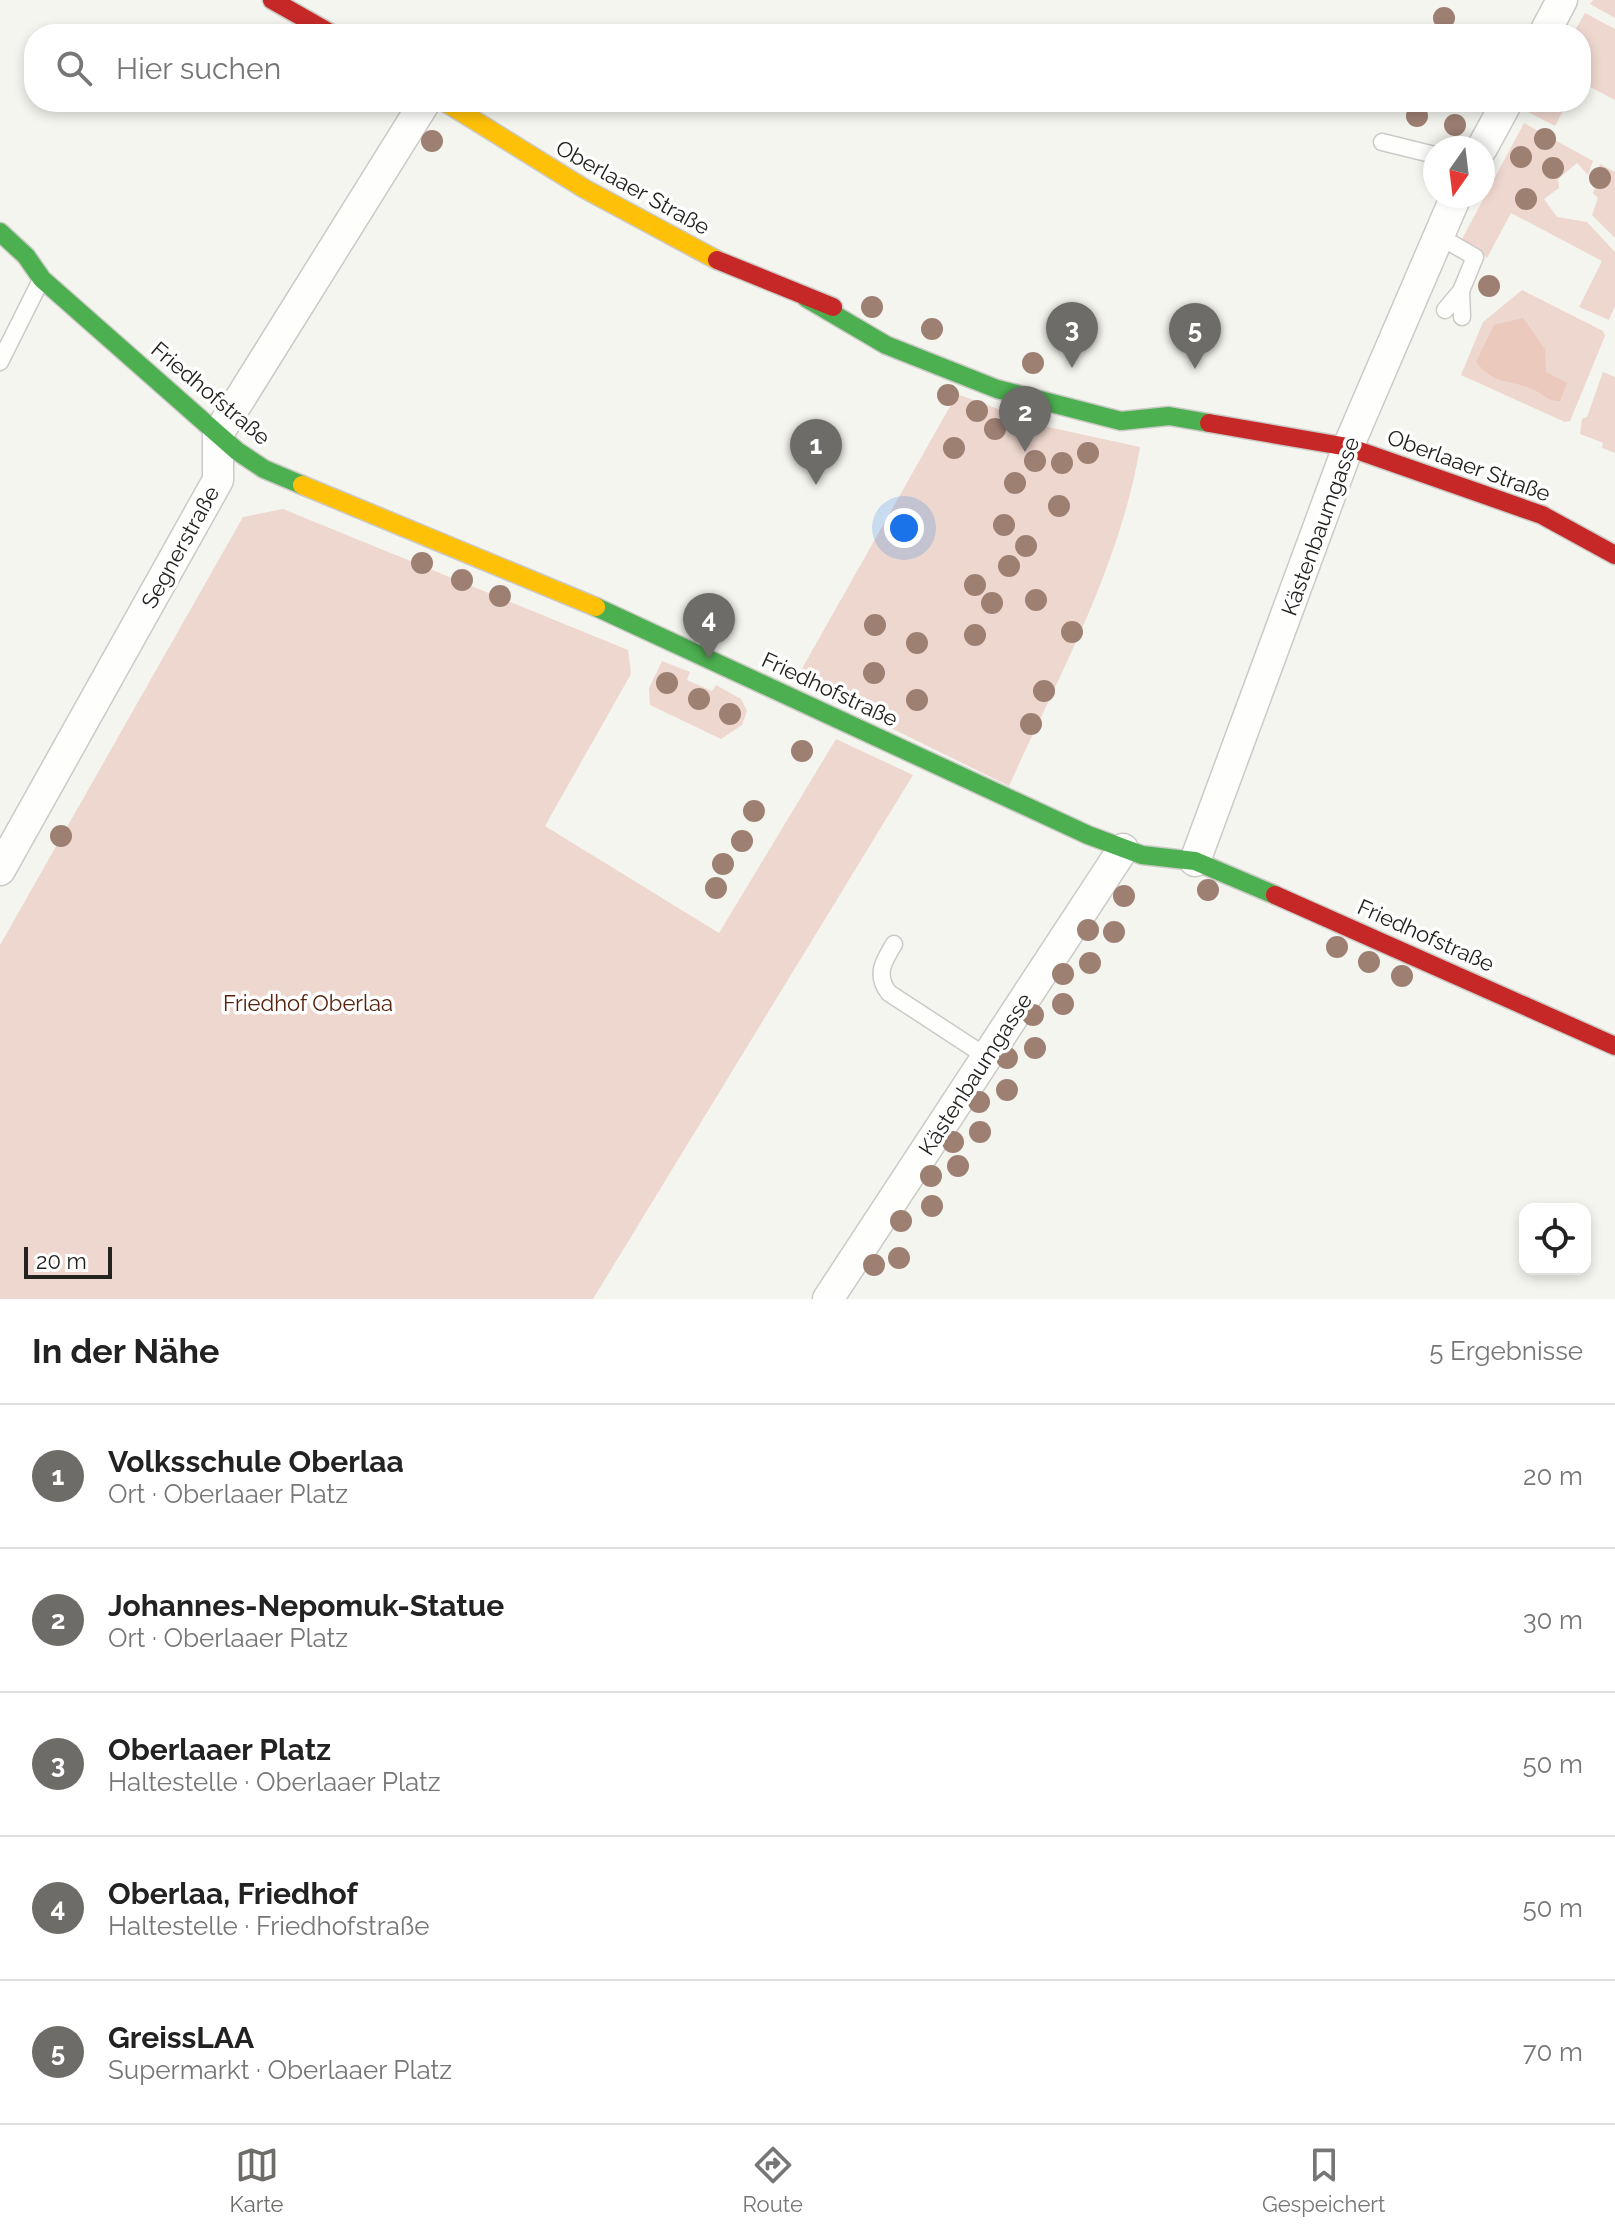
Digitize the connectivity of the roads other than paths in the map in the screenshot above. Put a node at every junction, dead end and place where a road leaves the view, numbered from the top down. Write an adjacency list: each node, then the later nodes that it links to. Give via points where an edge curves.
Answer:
1 (272, 0): 3 (street)
2 (1562, 0): 4 (street)
3 (314, 24)
4 (1549, 24)
5 (419, 112): 23 (street)
6 (461, 112): 16 (street, Oberlaaer Straße, via 603,200 698,251)
7 (1502, 112): 8 (street)
8 (1489, 136)
9 (1382, 142): 10 (lane)
10 (1423, 152)
11 (1450, 208): 13 (street, Kästenbaumgasse)
12 (0, 232): 14 (street, Friedhofstraße)
13 (1437, 235): 15 (lane, via 1475,257); 24 (street, Kästenbaumgasse)
14 (42, 279): 20 (lane); 23 (street, Friedhofstraße)
15 (1461, 291): 17 (lane); 18 (lane)
16 (806, 298): 19 (street); 22 (street, via 886,345 984,384 1121,421)
17 (1445, 310)
18 (1462, 317)
19 (895, 328)
20 (0, 362)
21 (1142, 402): 22 (street)
22 (1169, 416): 24 (street, Oberlaaer Straße)
23 (218, 434): 26 (street, Friedhofstraße, via 264,469 577,598); 28 (street, Segnerstraße, via 218,480)
24 (1348, 447): 25 (street, Oberlaaer Straße, via 1542,515); 27 (street, Kästenbaumgasse)
25 (1615, 555)
26 (1123, 849): 27 (street, Friedhofstraße); 31 (street, Kästenbaumgasse)
27 (1195, 861): 30 (street, Friedhofstraße)
28 (0, 870)
29 (894, 944): 31 (lane, via 880,972 889,993)
30 (1615, 1046)
31 (987, 1057): 32 (street, Kästenbaumgasse)
32 (828, 1299)

